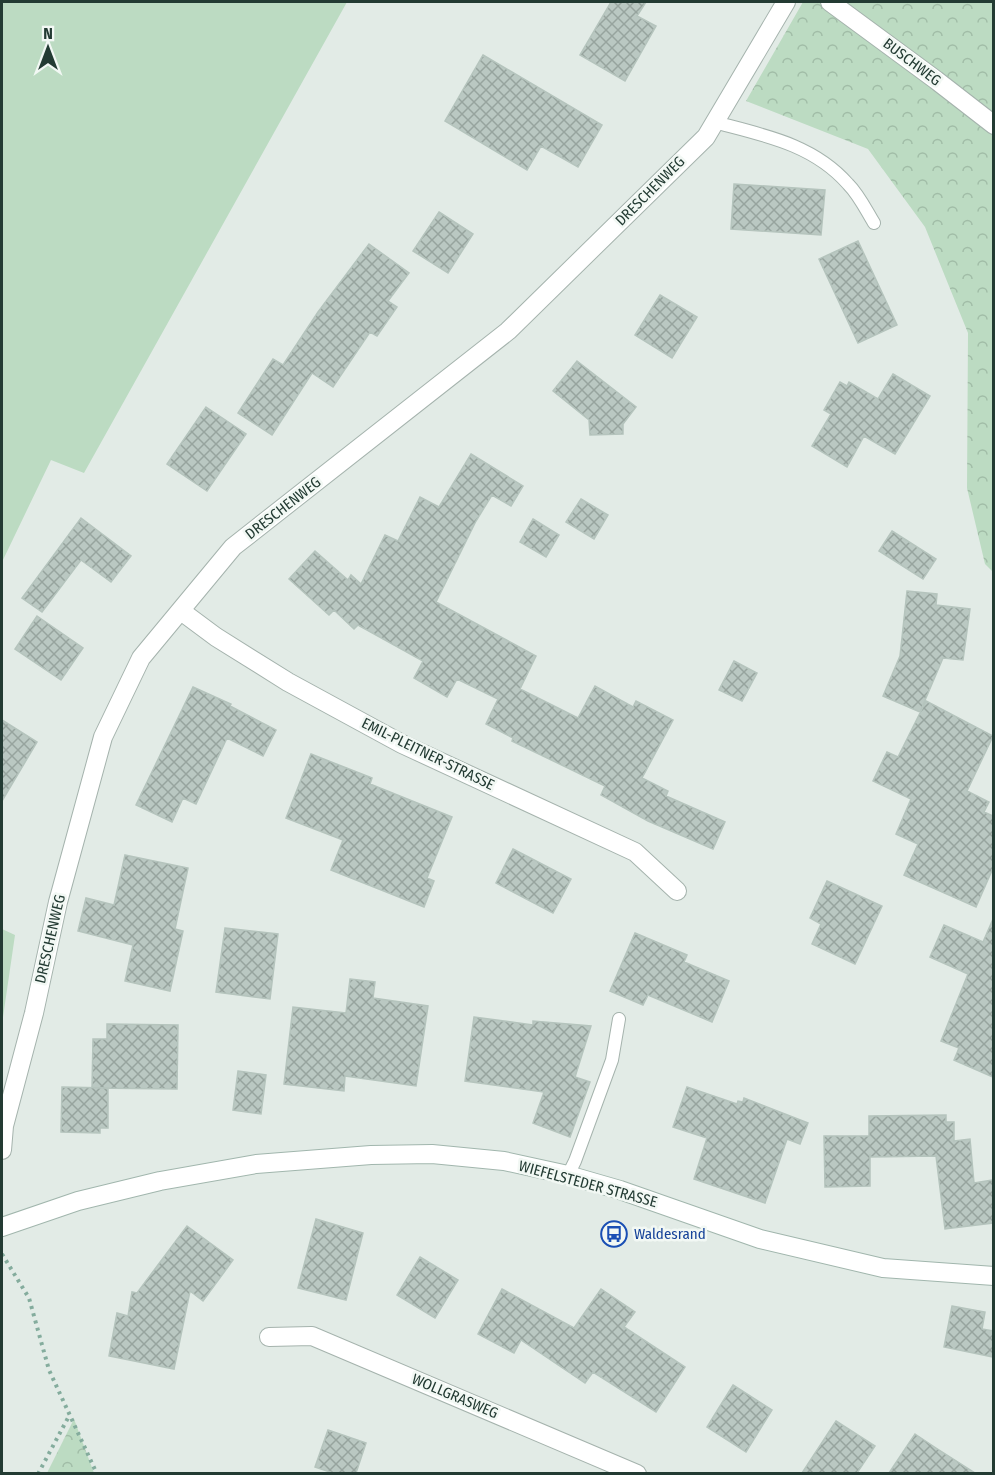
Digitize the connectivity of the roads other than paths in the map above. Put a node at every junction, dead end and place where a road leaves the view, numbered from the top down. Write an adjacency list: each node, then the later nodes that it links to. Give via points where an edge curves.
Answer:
1 (786, 2): 3 (street, DRESCHENWEG)
2 (830, 2): 4 (street, BUSCHWEG)
3 (714, 122): 5 (lane, via 784,140 816,156 849,184); 6 (street, DRESCHENWEG, via 706,137 508,331 233,547)
4 (993, 124)
5 (874, 223)
6 (181, 611): 7 (street, EMIL-PLEITNER-STRASSE, via 288,682 402,744 635,852); 9 (street, DRESCHENWEG, via 141,658 103,737 58,902 4,1126)
7 (676, 891)
8 (619, 1018): 10 (lane, via 612,1059)
9 (2, 1150)
10 (568, 1175): 11 (street, WIEFELSTEDER STRASSE, via 504,1161 432,1154 256,1164 78,1201); 12 (street, WIEFELSTEDER STRASSE, via 760,1239 883,1268)
11 (2, 1227)
12 (993, 1276)
13 (269, 1337): 14 (street, WOLLGRASWEG, via 312,1336)
14 (637, 1473)

